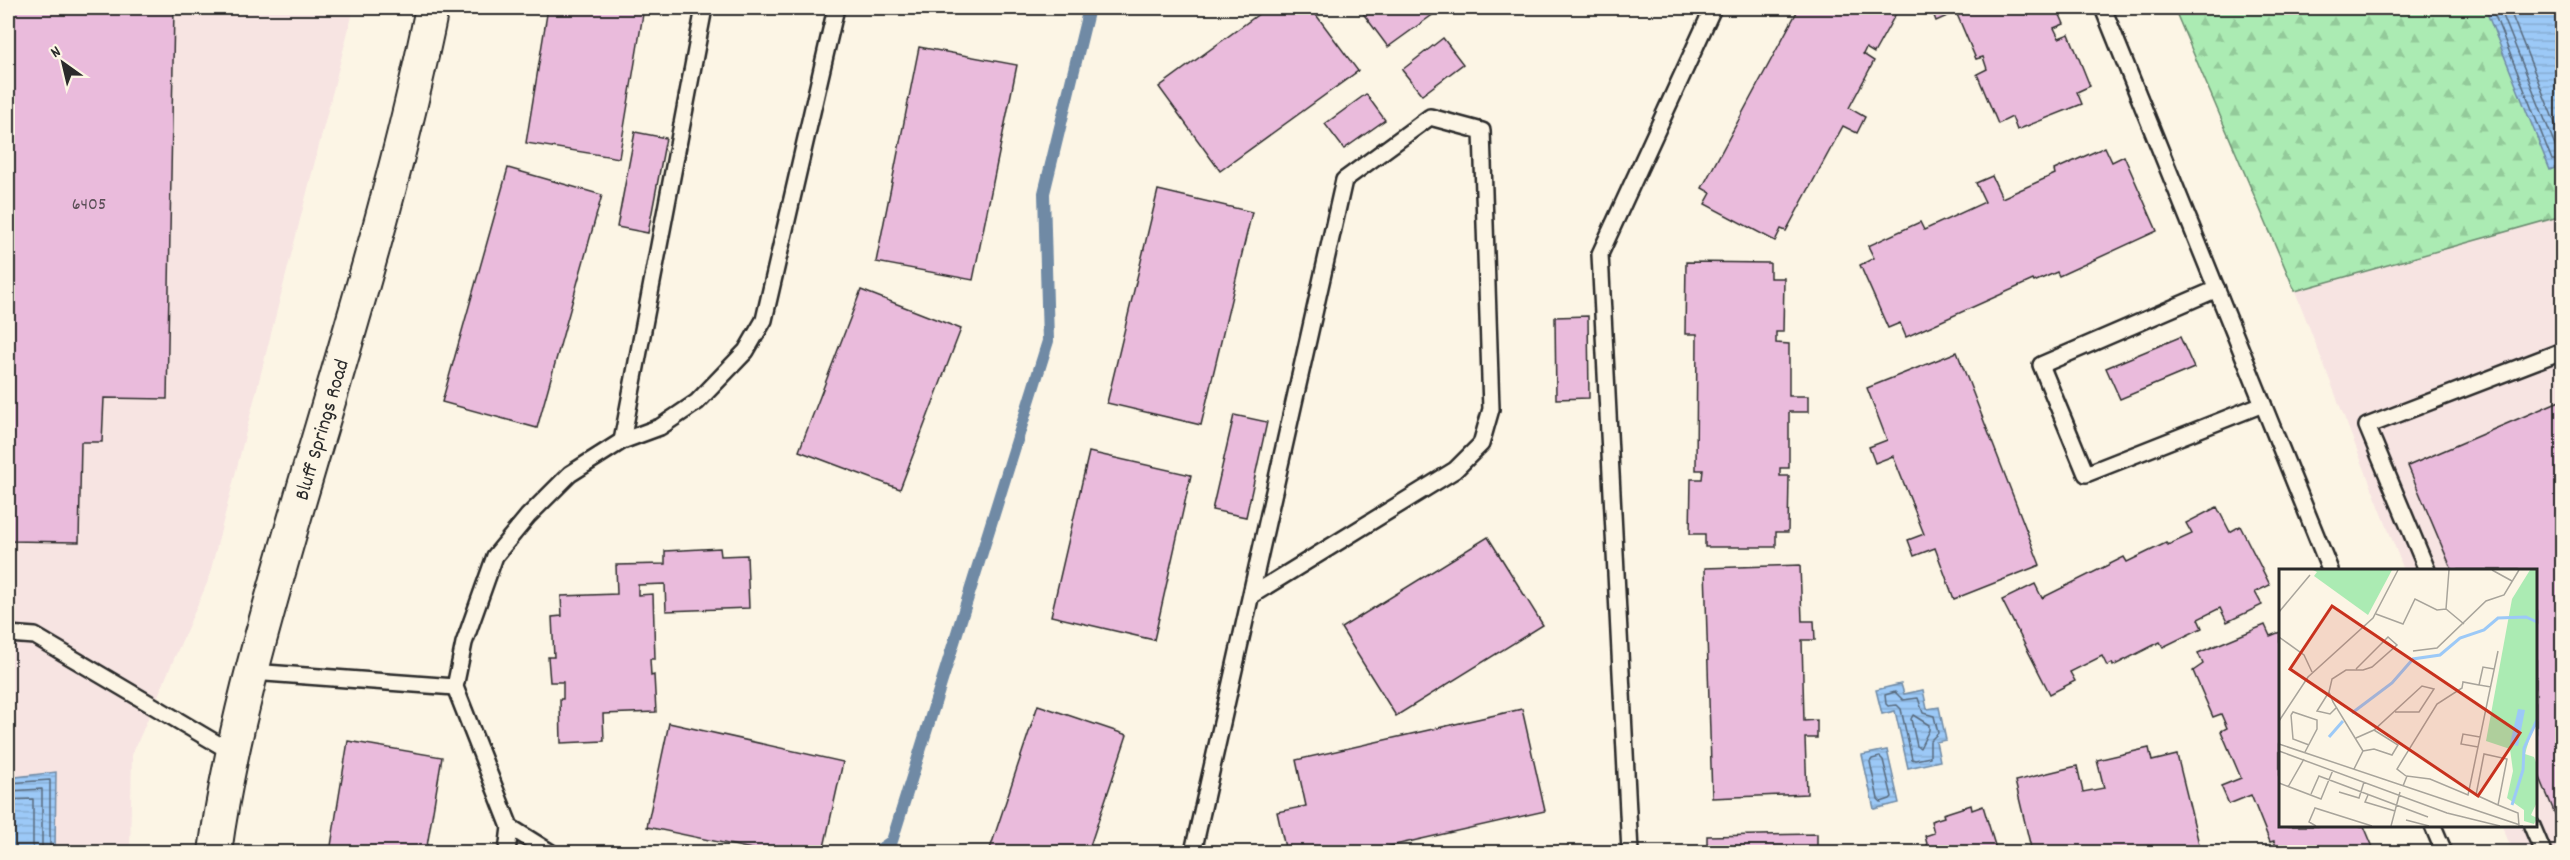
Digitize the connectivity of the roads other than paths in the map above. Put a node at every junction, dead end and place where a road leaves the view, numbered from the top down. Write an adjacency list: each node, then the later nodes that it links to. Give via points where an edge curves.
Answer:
1 (432, 8): 14 (street, Bluff Springs Road, via 396,168)
2 (704, 8): 9 (lane)
3 (836, 8): 9 (lane, via 764,320 746,351 697,402 660,427)
4 (1713, 8): 24 (lane, via 1600,254)
5 (2103, 8): 6 (lane)
6 (2217, 290): 8 (lane); 8 (lane, via 2041,365 2086,474)
7 (2562, 351): 11 (lane, via 2367,426)
8 (2263, 404): 10 (lane)
9 (622, 441): 15 (lane, via 570,474 495,556 464,643)
10 (2331, 569)
11 (2427, 569)
12 (1252, 595): 12 (lane, via 1455,470 1481,444 1491,409 1482,130 1430,117 1344,180); 23 (lane)
13 (8, 634): 16 (lane, via 35,636)
14 (252, 672): 15 (lane); 16 (street, Bluff Springs Road)
15 (455, 687): 17 (lane)
16 (233, 753): 20 (street, Bluff Springs Road)
17 (510, 827): 21 (lane); 22 (lane)
18 (2434, 827): 25 (lane)
19 (2533, 827): 26 (lane)
20 (215, 852)
21 (507, 852)
22 (550, 852)
23 (1193, 852)
24 (1630, 852)
25 (2444, 852)
26 (2543, 852)

